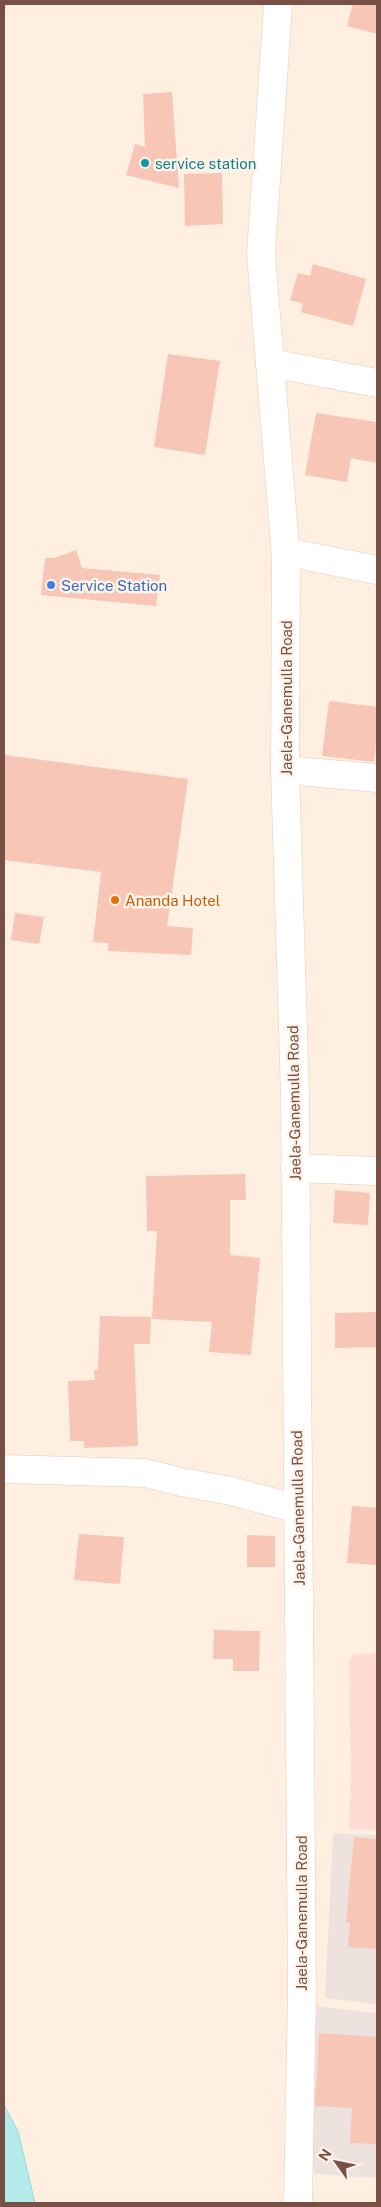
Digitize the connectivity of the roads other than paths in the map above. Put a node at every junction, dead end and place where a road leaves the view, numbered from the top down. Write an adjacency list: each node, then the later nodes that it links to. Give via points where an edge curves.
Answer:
1 (278, 4): 2 (main road, Jaela-Ganemulla Road, via 262,254)
2 (270, 363): 3 (main road); 4 (main road, Jaela-Ganemulla Road)
3 (377, 383)
4 (286, 552): 5 (main road); 6 (main road, Jaela-Ganemulla Road)
5 (377, 570)
6 (285, 770): 7 (main road); 8 (main road, Jaela-Ganemulla Road)
7 (377, 778)
8 (295, 1168): 9 (main road); 11 (main road, Jaela-Ganemulla Road)
9 (377, 1171)
10 (4, 1469): 11 (main road, via 146,1473 231,1490)
11 (298, 1509): 12 (main road, Jaela-Ganemulla Road, via 302,1993)
12 (298, 2203)

